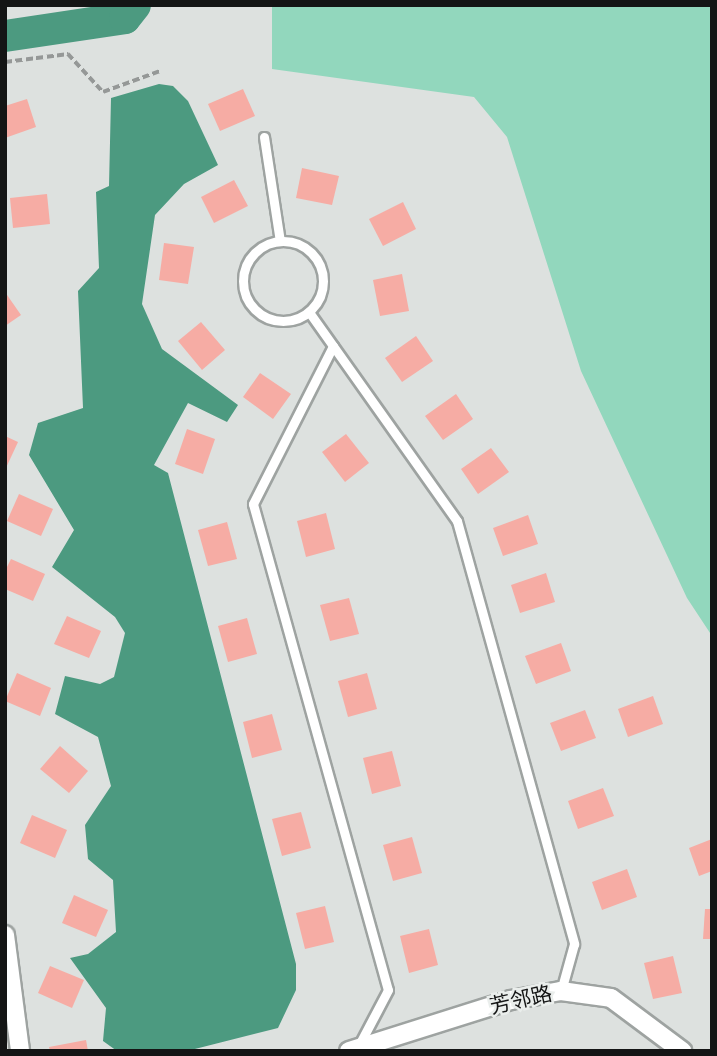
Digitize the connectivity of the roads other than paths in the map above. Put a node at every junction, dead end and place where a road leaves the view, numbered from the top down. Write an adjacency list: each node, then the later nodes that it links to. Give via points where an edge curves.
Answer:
1 (264, 137): 2 (lane)
2 (280, 241): 3 (lane, via 305,247 320,265 323,288); 3 (lane, via 254,252 246,264 242,278 246,299 267,319 295,320)
3 (309, 312): 4 (lane)
4 (333, 346): 6 (lane, via 457,522 574,944); 7 (lane, via 253,504 388,990)
5 (5, 935): 8 (street)
6 (561, 991): 7 (street, 芳邻路, via 511,1000); 9 (street, 芳邻路, via 611,998)
7 (353, 1049)
8 (20, 1051)
9 (682, 1051)

